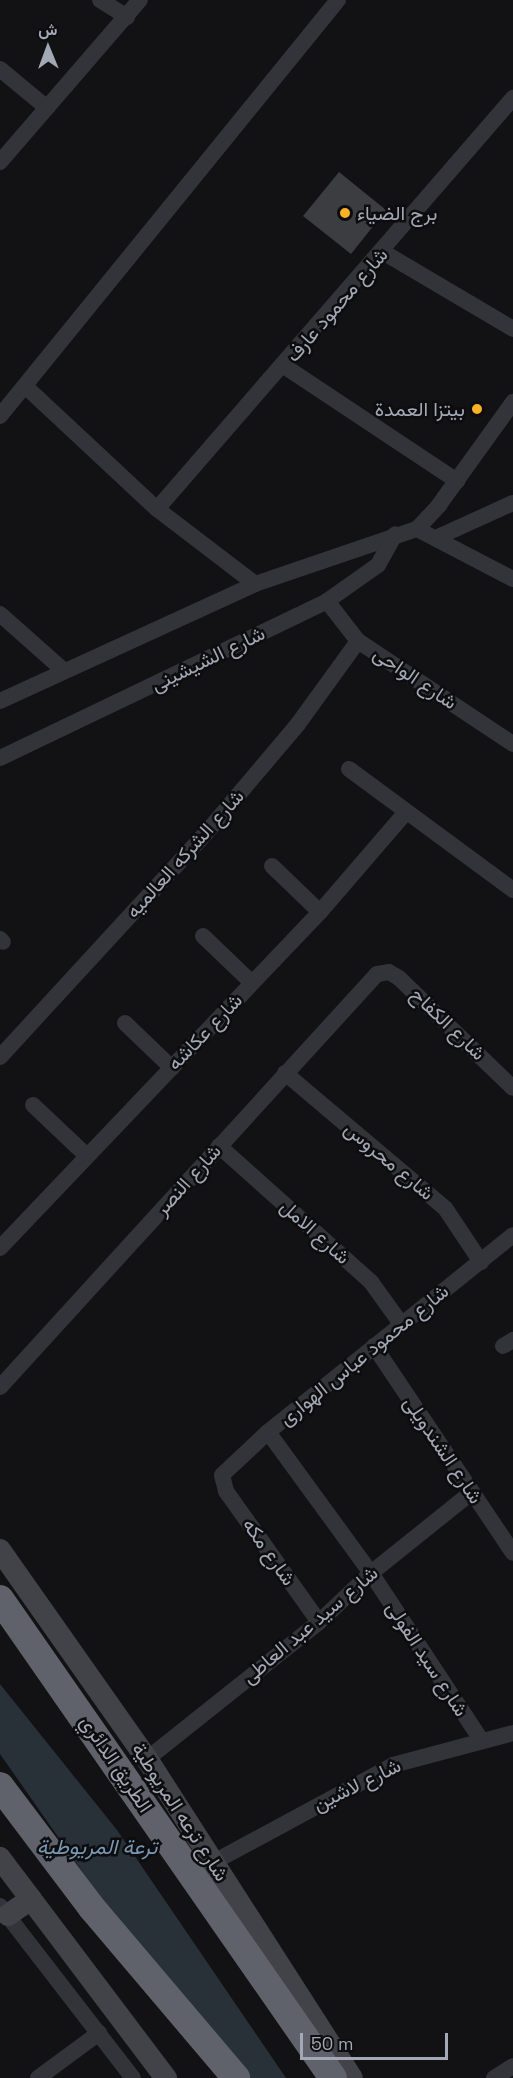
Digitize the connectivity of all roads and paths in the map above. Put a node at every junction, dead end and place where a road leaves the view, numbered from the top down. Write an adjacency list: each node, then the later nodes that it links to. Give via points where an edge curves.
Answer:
1 (100, 0): 4 (street)
2 (140, 0): 4 (street)
3 (338, 0): 12 (street)
4 (127, 17): 7 (street)
5 (0, 69): 7 (street)
6 (513, 98): 9 (street, شارع محمود عارف)
7 (47, 108): 8 (street)
8 (0, 162)
9 (383, 252): 10 (street); 11 (street, شارع محمود عارف)
10 (513, 329)
11 (284, 366): 15 (street); 17 (street, شارع محمود عارف)
12 (25, 386): 14 (street); 17 (street)
13 (513, 402): 15 (street)
14 (0, 416)
15 (457, 481): 18 (street)
16 (513, 503): 20 (street)
17 (157, 509): 22 (street)
18 (417, 529): 19 (street); 20 (street)
19 (395, 534): 22 (street); 23 (street, شارع الشيشينى, via 378,566)
20 (438, 537): 21 (street)
21 (513, 579)
22 (255, 584): 26 (street)
23 (327, 602): 25 (street, شارع الواحى); 29 (street, شارع الشيشينى)
24 (0, 614): 26 (street)
25 (358, 641): 28 (street, شارع الواحى); 39 (street, شارع الشركه العالميه, via 298,724 213,824)
26 (63, 670): 27 (street)
27 (0, 701)
28 (513, 744)
29 (0, 758)
30 (349, 770): 31 (street)
31 (406, 813): 33 (street); 34 (street, شارع عكاشه)
32 (272, 866): 34 (street)
33 (513, 890)
34 (320, 912): 37 (street, شارع عكاشه)
35 (203, 936): 37 (street)
36 (377, 974): 41 (street, شارع النصر); 42 (street, شارع الكفاح, via 389,972 399,978)
37 (252, 983): 40 (street, شارع عكاشه)
38 (125, 1023): 40 (street)
39 (0, 1057)
40 (172, 1068): 45 (street, شارع عكاشه)
41 (285, 1073): 44 (street, شارع النصر); 48 (street, شارع محروس, via 445,1208)
42 (513, 1088)
43 (33, 1105): 45 (street)
44 (219, 1146): 49 (street, شارع الامل, via 376,1287); 51 (street, شارع النصر)
45 (87, 1156): 47 (street, شارع عكاشه)
46 (513, 1236): 48 (street, شارع محمود عباس الهوارى)
47 (2, 1240)
48 (481, 1262): 49 (street, شارع محمود عباس الهوارى)
49 (402, 1325): 50 (street, شارع محمود عباس الهوارى)
50 (374, 1346): 52 (street, شارع محمود عباس الهوارى); 54 (street, شارع الشندويلى)
51 (0, 1387)
52 (268, 1432): 53 (street, شارع محمود عباس الهوارى, via 225,1469); 57 (street, شارع سيد الفولى)
53 (222, 1480): 59 (street, شارع مكه)
54 (472, 1492): 56 (street, شارع الشندويلى); 57 (street, شارع سيد عبد العاطى)
55 (0, 1550): 62 (main road, شارع ترعه المريوطية)
56 (513, 1553)
57 (370, 1573): 59 (street, شارع سيد عبد العاطى); 61 (street, شارع سيد الفولى)
58 (0, 1599): 74 (highway, الطريق الدائري)
59 (319, 1622): 62 (street, شارع سيد عبد العاطى)
60 (513, 1733): 61 (street, شارع لاشين)
61 (481, 1740): 65 (street, شارع لاشين, via 393,1765)
62 (147, 1759): 65 (main road, شارع ترعه المريوطية)
63 (0, 1786): 73 (highway, via 92,1908)
64 (0, 1858): 66 (main road)
65 (212, 1863): 75 (main road, شارع ترعه المريوطية)
66 (31, 1899): 67 (main road); 72 (main road)
67 (4, 1910): 68 (street)
68 (99, 2033): 70 (street); 71 (street)
69 (513, 2066): 76 (street)
70 (38, 2078)
71 (133, 2078)
72 (166, 2078)
73 (236, 2078)
74 (333, 2078)
75 (352, 2078)
76 (494, 2078)

